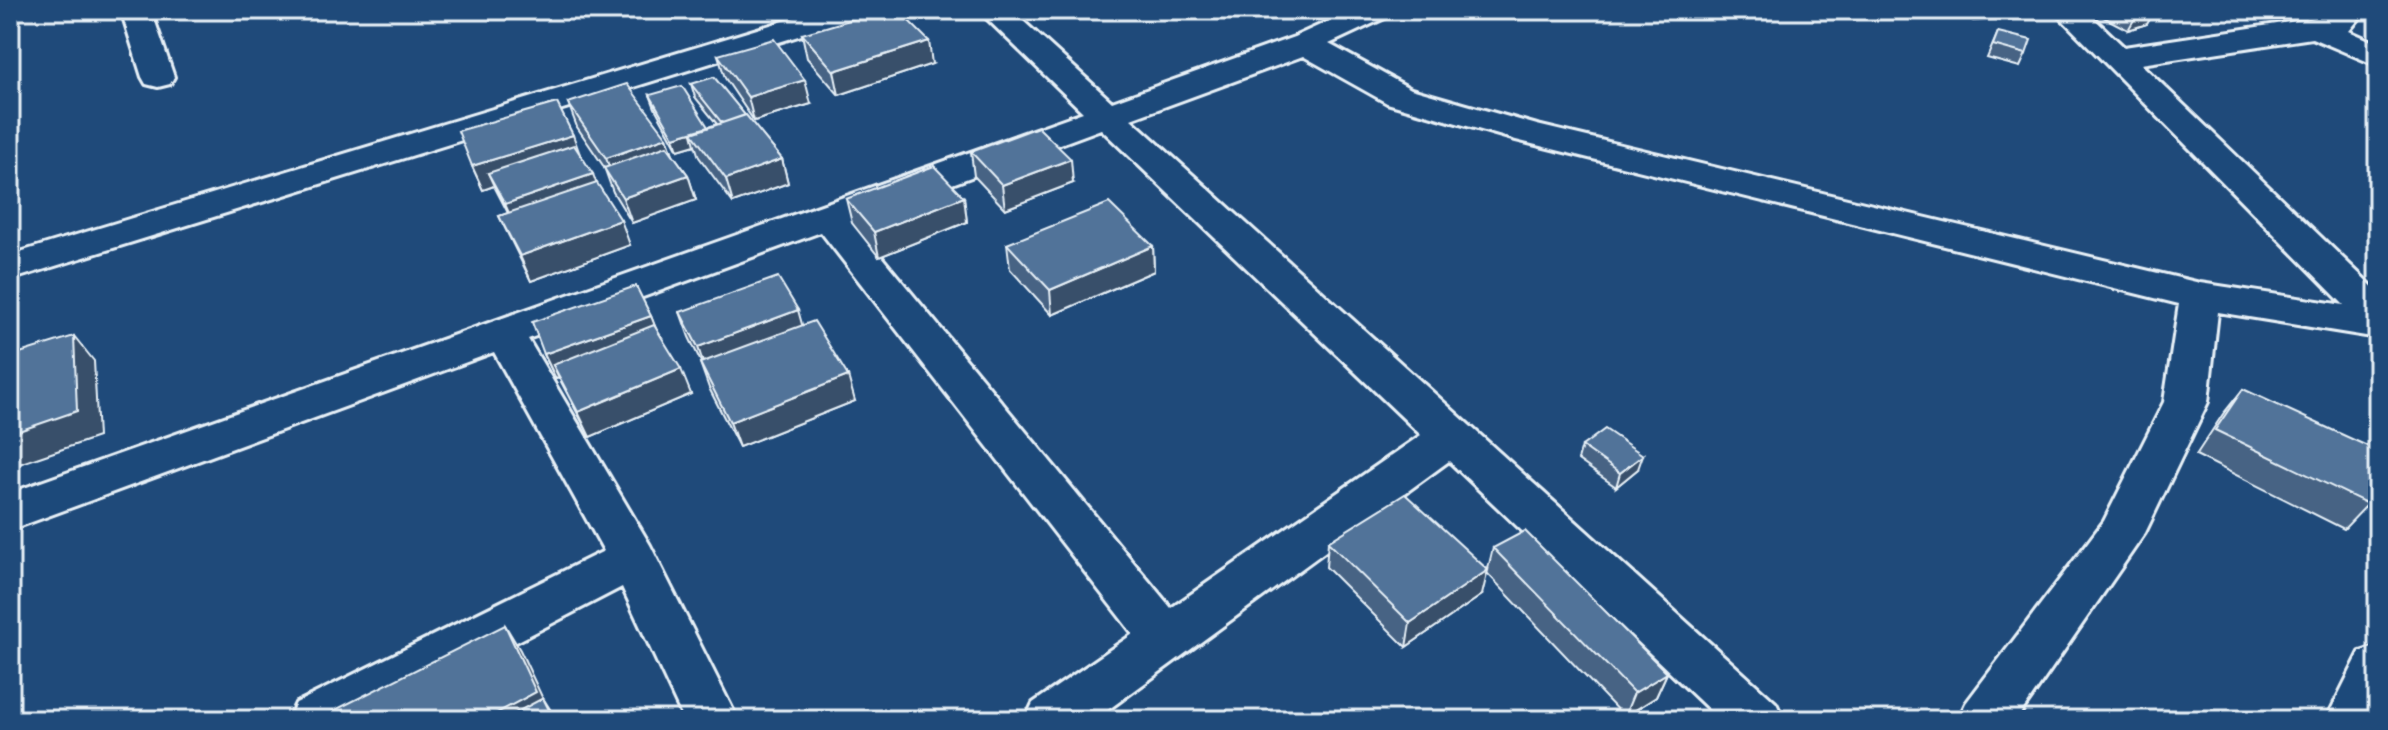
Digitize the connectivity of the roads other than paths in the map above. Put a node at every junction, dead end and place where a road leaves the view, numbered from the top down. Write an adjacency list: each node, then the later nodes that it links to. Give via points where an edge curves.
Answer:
1 (136, 10): 10 (street)
2 (852, 10): 13 (street)
3 (993, 10): 11 (street)
4 (1378, 10): 7 (street)
5 (2068, 10): 9 (street)
6 (2328, 19): 8 (street); 9 (street)
7 (1305, 44): 11 (street); 14 (street, via 1399,96 1528,133)
8 (2378, 56)
9 (2117, 58): 15 (street)
10 (158, 77)
11 (1105, 116): 12 (street); 18 (street)
12 (827, 214): 17 (street); 21 (street)
13 (10, 268)
14 (2200, 296): 16 (street); 27 (street, via 2186,402 2121,533)
15 (2378, 315)
16 (2378, 324)
17 (504, 333): 19 (street); 20 (street)
18 (1451, 437): 21 (street); 26 (street)
19 (10, 512)
20 (633, 559): 23 (street); 24 (street)
21 (1166, 638): 25 (street)
22 (2378, 668): 28 (street)
23 (315, 720)
24 (711, 720)
25 (1052, 720)
26 (1757, 720)
27 (1985, 720)
28 (2353, 720)

